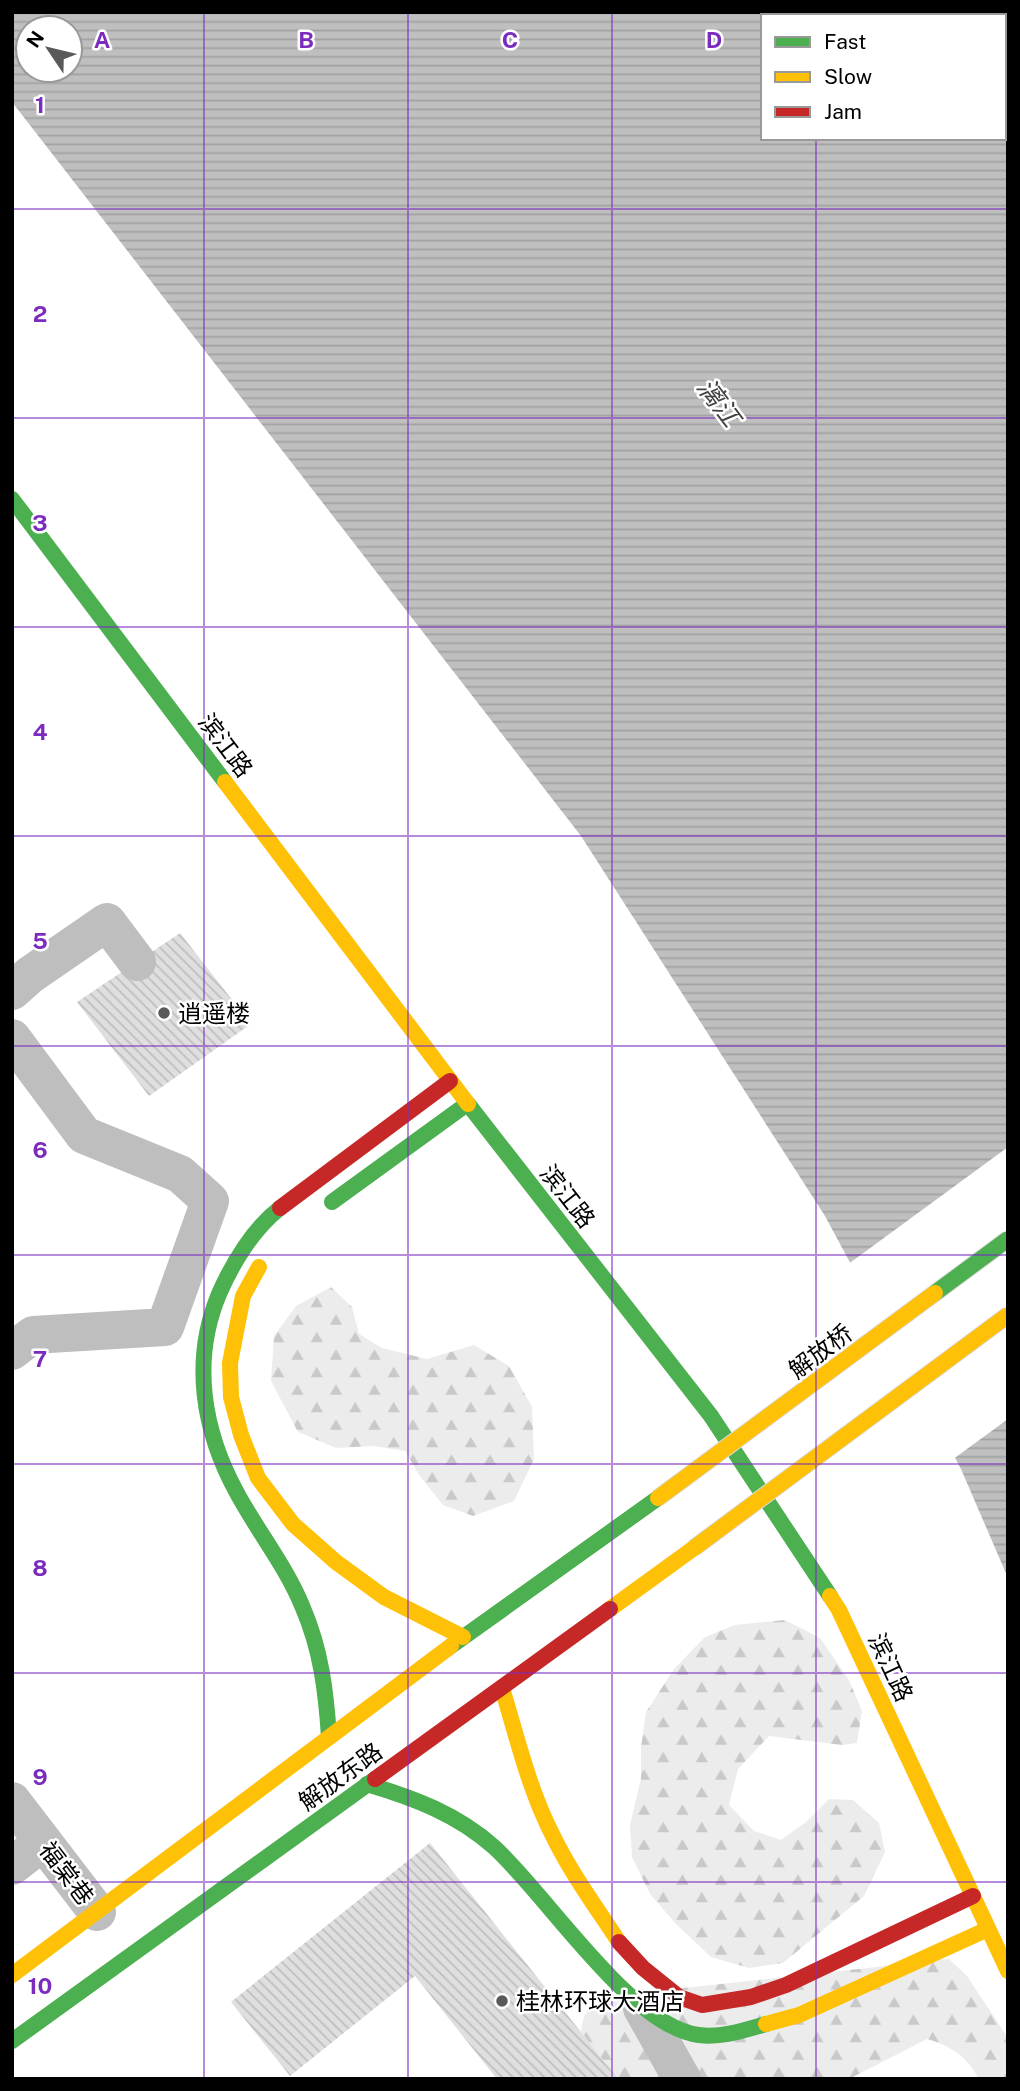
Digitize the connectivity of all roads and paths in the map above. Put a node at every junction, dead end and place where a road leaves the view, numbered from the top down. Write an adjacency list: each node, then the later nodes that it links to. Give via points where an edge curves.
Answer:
1 (12, 499): 5 (main road, 滨江路)
2 (137, 962): 3 (street, via 107,922)
3 (12, 991)
4 (12, 1038): 11 (street, via 84,1135 180,1174 210,1201 165,1326 33,1335)
5 (450, 1081): 6 (main road, 滨江路); 15 (main road, via 252,1234 218,1292 206,1327 204,1402 215,1446 236,1492 271,1543 318,1647)
6 (467, 1104): 7 (main road); 20 (main road, 滨江路, via 711,1416 839,1610)
7 (319, 1210)
8 (1008, 1239): 12 (main road, 解放桥, bridge)
9 (272, 1251): 13 (main road, via 243,1296 230,1363 230,1397 258,1478 293,1524 336,1562 384,1597)
10 (1008, 1315): 14 (main road, 解放东路, bridge)
11 (12, 1351)
12 (658, 1498): 13 (main road, 解放东路)
13 (463, 1637): 15 (main road, 解放东路)
14 (502, 1688): 16 (main road, 解放东路); 20 (main road, via 552,1835 582,1888 624,1949 679,1997 702,2005 751,1997 786,1985)
15 (329, 1737): 21 (main road, 解放东路)
16 (367, 1784): 25 (main road, via 415,1798 456,1818 493,1846); 26 (main road, 解放东路)
17 (12, 1801): 18 (street, 福棠巷)
18 (43, 1842): 19 (street); 21 (street, 福棠巷)
19 (12, 1866)
20 (973, 1896): 22 (main road, 滨江路)
21 (97, 1912): 24 (main road, 解放东路)
22 (988, 1929): 23 (main road, 滨江路); 25 (main road, via 799,2015 729,2034 698,2035 665,2024)
23 (1008, 1971)
24 (12, 1975)
25 (642, 2008): 27 (street)
26 (12, 2041)
27 (682, 2079)

